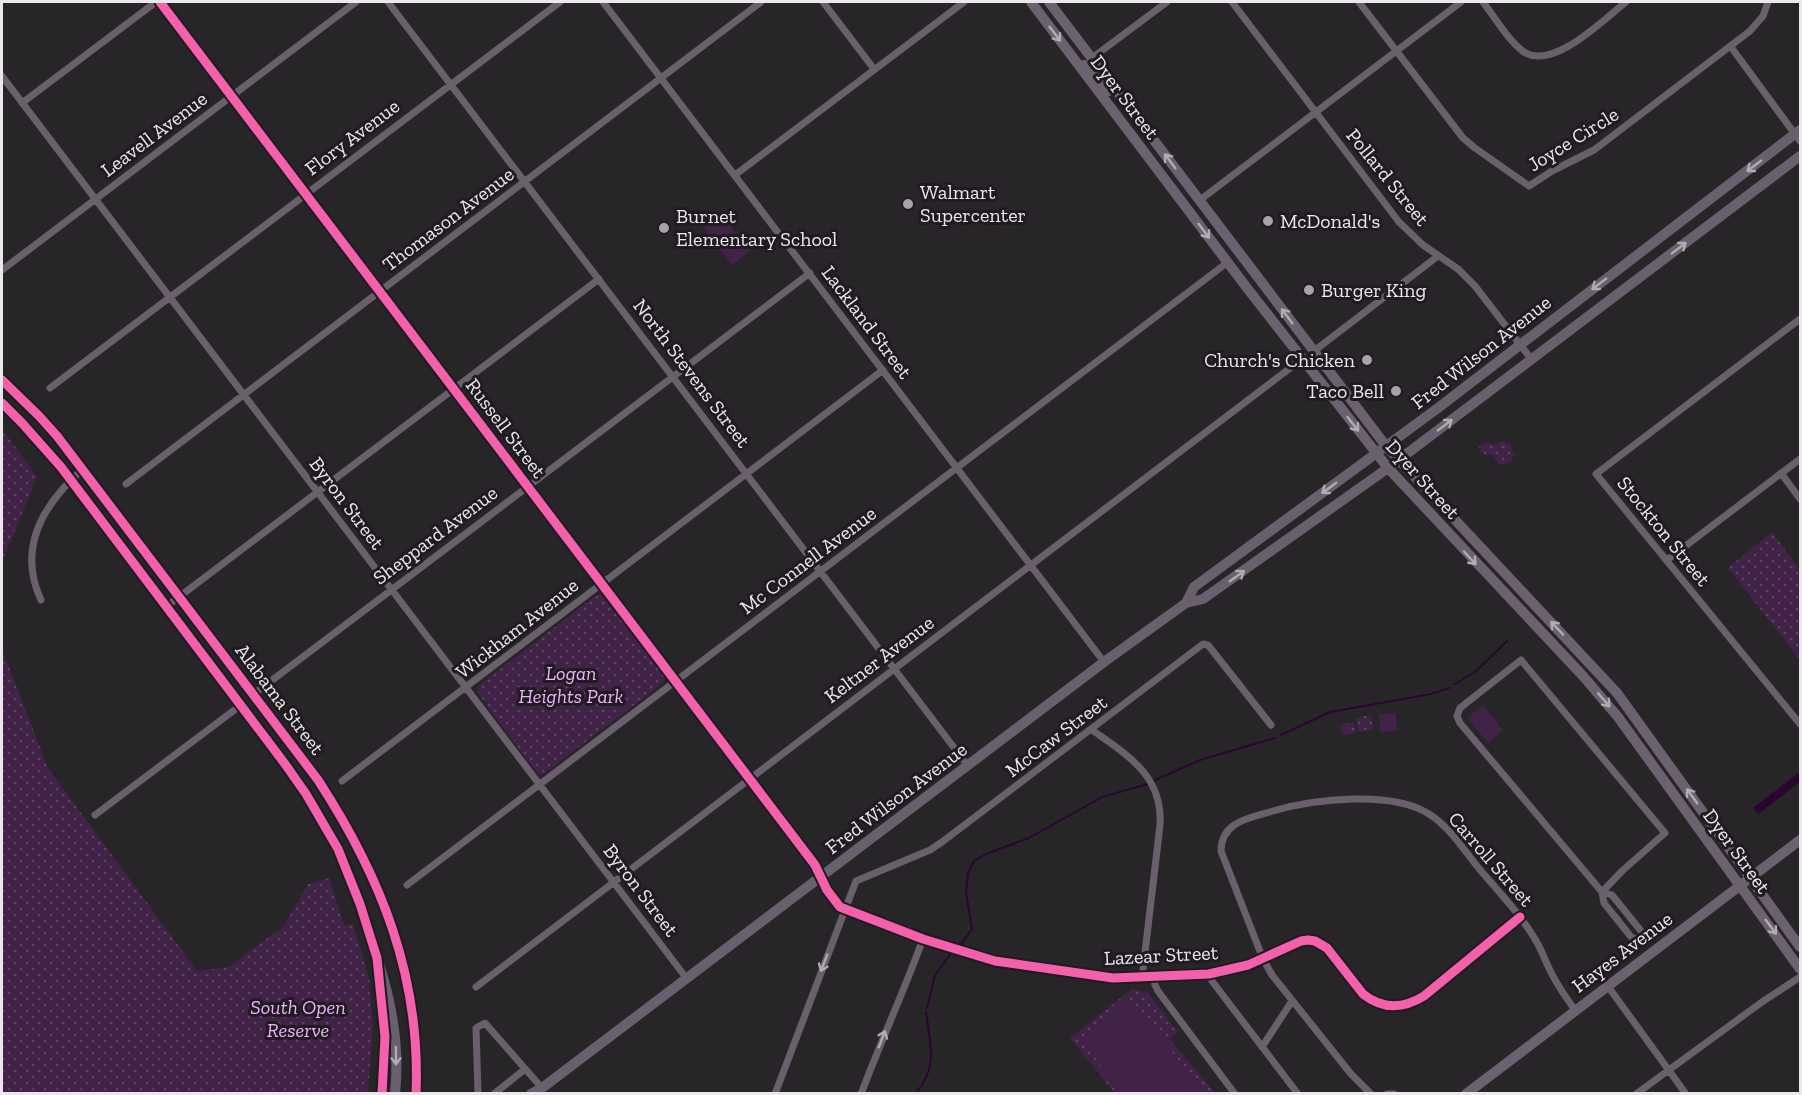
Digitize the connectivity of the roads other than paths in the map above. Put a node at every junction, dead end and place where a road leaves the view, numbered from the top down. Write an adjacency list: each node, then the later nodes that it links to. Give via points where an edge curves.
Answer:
1 (158, 2): 26 (street, Russell Street); 28 (street)
2 (356, 2): 26 (street, Leavell Avenue)
3 (388, 2): 25 (street, North Stevens Street)
4 (560, 2): 25 (street, Flory Avenue)
5 (603, 2): 24 (street, Lackland Street)
6 (761, 2): 24 (street, Thomason Avenue)
7 (823, 2): 22 (street)
8 (964, 2): 22 (street)
9 (1031, 2): 21 (main road, Dyer Street, one-way to 21)
10 (1049, 2): 20 (main road, Dyer Street)
11 (1167, 2): 20 (street)
12 (1232, 2): 29 (street, Pollard Street)
13 (1359, 2): 19 (street, Joyce Circle)
14 (1461, 2): 19 (street)
15 (1483, 2): 16 (street, via 1519,48 1544,56 1568,46)
16 (1626, 2)
17 (1768, 2): 18 (street, Joyce Circle, via 1758,24)
18 (1731, 46): 19 (street, Joyce Circle, via 1594,150 1529,186 1463,138); 30 (street)
19 (1396, 51): 29 (street)
20 (1092, 58): 27 (main road, Dyer Street)
21 (1080, 67): 27 (main road, via 1089,67 1110,92); 33 (main road, Dyer Street)
22 (874, 69): 32 (street)
23 (2, 76): 28 (street, Byron Street)
24 (661, 77): 32 (street, Lackland Street); 34 (street, Thomason Avenue)
25 (451, 84): 34 (street, North Stevens Street); 35 (street, Flory Avenue)
26 (232, 96): 35 (street, Russell Street); 36 (street, Leavell Avenue)
27 (1122, 98): 37 (main road, Dyer Street, one-way to 27)
28 (22, 103): 36 (street, Byron Street)
29 (1316, 112): 37 (street); 38 (street, Pollard Street, via 1399,222)
30 (1799, 135): 48 (main road, Fred Wilson Avenue, one-way to 48)
31 (1800, 156): 51 (main road, Fred Wilson Avenue, one-way to 31)
32 (735, 175): 41 (street, Lackland Street)
33 (1164, 177): 37 (main road, via 1194,202); 39 (main road, Dyer Street, one-way to 39)
34 (525, 181): 42 (street, North Stevens Street); 44 (street, Thomason Avenue)
35 (306, 194): 44 (street, Russell Street); 45 (street, Flory Avenue)
36 (95, 199): 40 (street, Leavell Avenue); 45 (street, Byron Street)
37 (1200, 200): 43 (main road, Dyer Street)
38 (1438, 256): 48 (street, Pollard Street, via 1475,286); 49 (street)
39 (1228, 262): 43 (main road, via 1237,260); 47 (main road, Dyer Street); 63 (street, Mc Connell Avenue)
40 (2, 270)
41 (810, 273): 52 (street, Lackland Street); 53 (street, Sheppard Avenue)
42 (599, 279): 53 (street, North Stevens Street); 56 (street)
43 (1262, 283): 49 (main road, Dyer Street, one-way to 43)
44 (380, 291): 56 (street, Russell Street); 57 (street, Thomason Avenue)
45 (170, 298): 55 (street, Flory Avenue); 57 (street, Byron Street)
46 (1800, 319): 73 (street, Stockton Street, via 1596,474)
47 (1283, 333): 49 (main road, via 1290,335 1305,352); 50 (main road, Dyer Street)
48 (1519, 344): 51 (street, Pollard Street); 59 (main road, Fred Wilson Avenue)
49 (1314, 351): 59 (main road, Dyer Street)
50 (1302, 359): 60 (main road, Dyer Street, one-way to 60); 74 (street, Keltner Avenue)
51 (1532, 360): 62 (main road, Fred Wilson Avenue, one-way to 51)
52 (883, 370): 63 (street, Lackland Street); 66 (street, Wickham Avenue)
53 (673, 376): 66 (street, North Stevens Street); 70 (street, Sheppard Avenue)
54 (2, 380): 65 (main road, Alabama Street, via 39,416)
55 (50, 388)
56 (454, 389): 70 (street, Russell Street); 71 (street)
57 (244, 395): 69 (street, Thomason Avenue); 71 (street, Byron Street)
58 (2, 403): 68 (main road, Alabama Street)
59 (1386, 446): 60 (main road, Fred Wilson Avenue); 62 (main road, Dyer Street)
60 (1376, 454): 64 (main road, Dyer Street); 80 (main road, Fred Wilson Avenue, one-way to 80, via 1194,588)
61 (1800, 459): 67 (street)
62 (1398, 461): 64 (main road, Fred Wilson Avenue); 97 (main road, Dyer Street, one-way to 62, via 1617,693)
63 (957, 467): 74 (street, Lackland Street); 75 (street, Mc Connell Avenue)
64 (1388, 468): 80 (main road, Fred Wilson Avenue, one-way to 64, via 1203,599); 101 (main road, Dyer Street, one-way to 101, via 1607,703)
65 (83, 469): 68 (street); 78 (main road, Alabama Street)
66 (747, 473): 75 (street, North Stevens Street); 76 (street, Wickham Avenue)
67 (1781, 474): 72 (street); 73 (street)
68 (70, 480): 79 (street, via 49,507 33,541 30,563); 81 (main road, Alabama Street)
69 (126, 484)
70 (528, 486): 76 (street, Russell Street); 77 (street, Sheppard Avenue)
71 (318, 493): 77 (street, Byron Street); 78 (street)
72 (1800, 499)
73 (1667, 560): 88 (street, Stockton Street)
74 (1031, 565): 82 (street, Lackland Street); 83 (street, Keltner Avenue)
75 (821, 571): 83 (street, North Stevens Street); 84 (street, Mc Connell Avenue)
76 (602, 583): 84 (street, Russell Street); 85 (street, Wickham Avenue)
77 (392, 590): 85 (street, Byron Street); 86 (street, Sheppard Avenue)
78 (180, 596): 81 (street); 86 (main road, Alabama Street)
79 (40, 600)
80 (1186, 603): 82 (main road, Fred Wilson Avenue)
81 (167, 606): 87 (main road, Alabama Street)
82 (1104, 662): 91 (main road, Fred Wilson Avenue)
83 (895, 668): 91 (street, North Stevens Street); 92 (street, Keltner Avenue)
84 (676, 681): 92 (street, Russell Street); 94 (street, Mc Connell Avenue)
85 (466, 687): 93 (street, Wickham Avenue); 94 (street, Byron Street)
86 (254, 694): 127 (main road, Alabama Street, via 345,821 372,875 406,974 416,1045)
87 (241, 705): 95 (street); 108 (main road, Alabama Street, via 306,794 338,849)
88 (1800, 724)
89 (1270, 725): 90 (street, McCaw Street, via 1205,644)
90 (1092, 730): 103 (street, McCaw Street, via 936,847 856,881); 115 (street, via 1144,769 1160,808)
91 (968, 766): 98 (main road, Fred Wilson Avenue)
92 (750, 778): 98 (street, Russell Street); 99 (street, Keltner Avenue)
93 (342, 781)
94 (540, 784): 99 (street, Byron Street); 100 (street, Mc Connell Avenue)
95 (95, 815)
96 (1800, 840): 97 (main road, Hayes Avenue)
97 (1751, 877): 101 (main road, Hayes Avenue); 106 (main road, Dyer Street)
98 (821, 878): 103 (street, Russell Street, via 826,890); 114 (main road, Fred Wilson Avenue)
99 (614, 882): 114 (street, Byron Street); 117 (street, Keltner Avenue)
100 (407, 885)
101 (1741, 885): 107 (main road, Hayes Avenue); 110 (main road, Dyer Street, one-way to 110)
102 (1602, 892): 102 (street, via 1665,833 1521,660 1460,708 1457,716); 107 (street, via 1612,896)
103 (845, 909): 105 (street, Lazear Street); 131 (street, McCaw Street, one-way to 131)
104 (1520, 917): 109 (street, Lazear Street, via 1425,996 1396,1007 1381,1005 1363,994 1327,948 1315,941 1301,941); 109 (street, Carroll Street, via 1430,814 1404,802 1384,799 1302,803 1237,823 1221,843 1223,858); 119 (street, Carroll Street)
105 (923, 939): 115 (street, Lazear Street, via 1002,962 1113,978); 132 (street, one-way to 105)
106 (1800, 947)
107 (1652, 951): 116 (main road, Hayes Avenue)
108 (377, 958): 125 (main road, Alabama Street, via 385,1037); 126 (main road, one-way to 126, via 393,1020)
109 (1263, 959): 111 (street, Lazear Street); 118 (street)
110 (1800, 969)
111 (1209, 974): 112 (street, Lazear Street); 120 (street)
112 (1154, 977): 115 (street, Lazear Street); 133 (street, via 1158,991)
113 (1800, 977): 122 (street)
114 (687, 978): 123 (main road, Fred Wilson Avenue)
115 (1142, 978)
116 (1607, 985): 119 (main road, Hayes Avenue); 122 (street)
117 (476, 987)
118 (1292, 1000): 120 (street); 135 (street)
119 (1575, 1010): 124 (main road, Hayes Avenue)
120 (1262, 1047): 134 (street)
121 (525, 1069): 123 (street); 128 (street, via 485,1023 476,1028); 129 (street)
122 (1669, 1070): 138 (street); 139 (street)
123 (541, 1091): 130 (main road, Fred Wilson Avenue)
124 (1469, 1093)
125 (382, 1094)
126 (395, 1094)
127 (416, 1094)
128 (478, 1094)
129 (494, 1094)
130 (531, 1094)
131 (775, 1094)
132 (861, 1094)
133 (1235, 1094)
134 (1298, 1094)
135 (1371, 1094)
136 (1387, 1094): 137 (street)
137 (1395, 1094)
138 (1636, 1094)
139 (1686, 1094)

